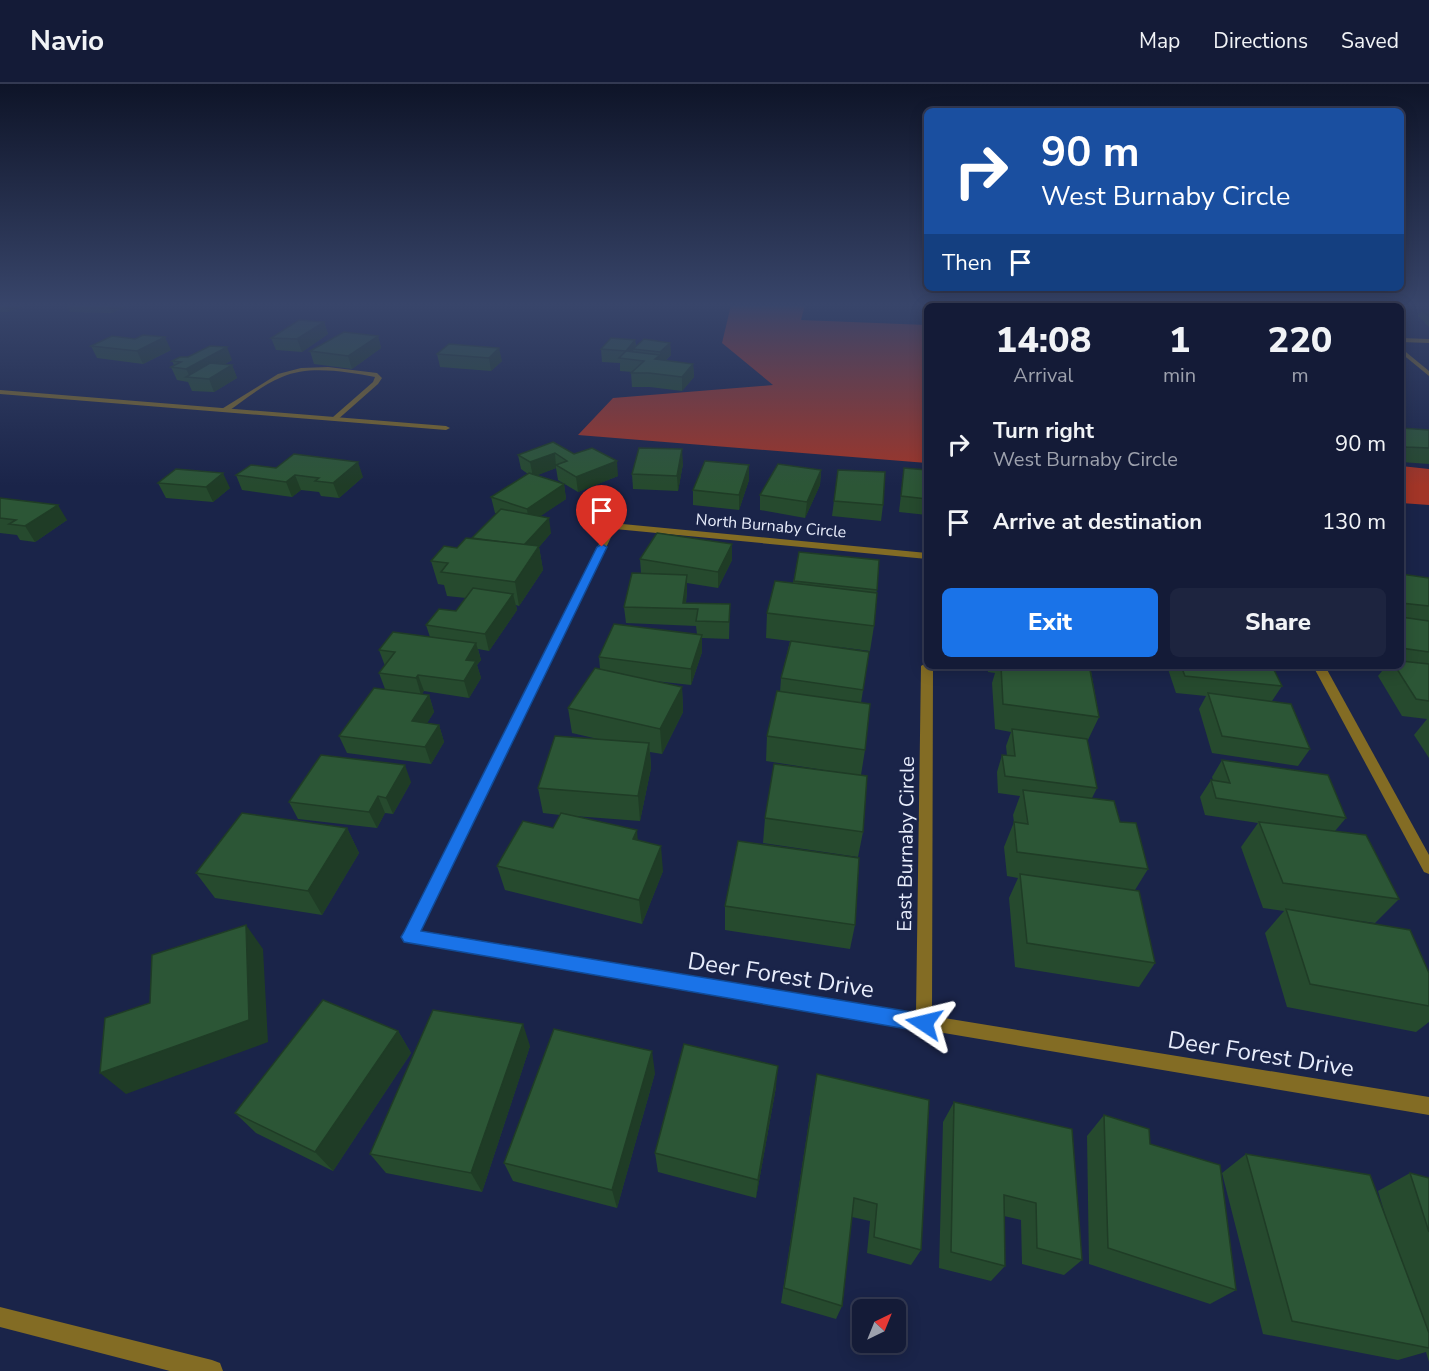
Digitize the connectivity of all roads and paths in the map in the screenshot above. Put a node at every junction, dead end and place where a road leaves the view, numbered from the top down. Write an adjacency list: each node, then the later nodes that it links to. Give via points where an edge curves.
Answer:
1 (0, 392): 2 (street)
2 (224, 410): 3 (street); 3 (street, via 290,371 377,375 376,383)
3 (336, 419): 4 (street)
4 (446, 428)
5 (924, 556): 9 (street, North Burnaby Circle, via 612,526)
6 (927, 669): 10 (street, East Burnaby Circle)
7 (1321, 669): 8 (street)
8 (1429, 868)
9 (410, 937): 10 (street, Deer Forest Drive)
10 (924, 1023): 11 (street, Deer Forest Drive)
11 (1429, 1107)
12 (0, 1317): 13 (street)
13 (212, 1371)

